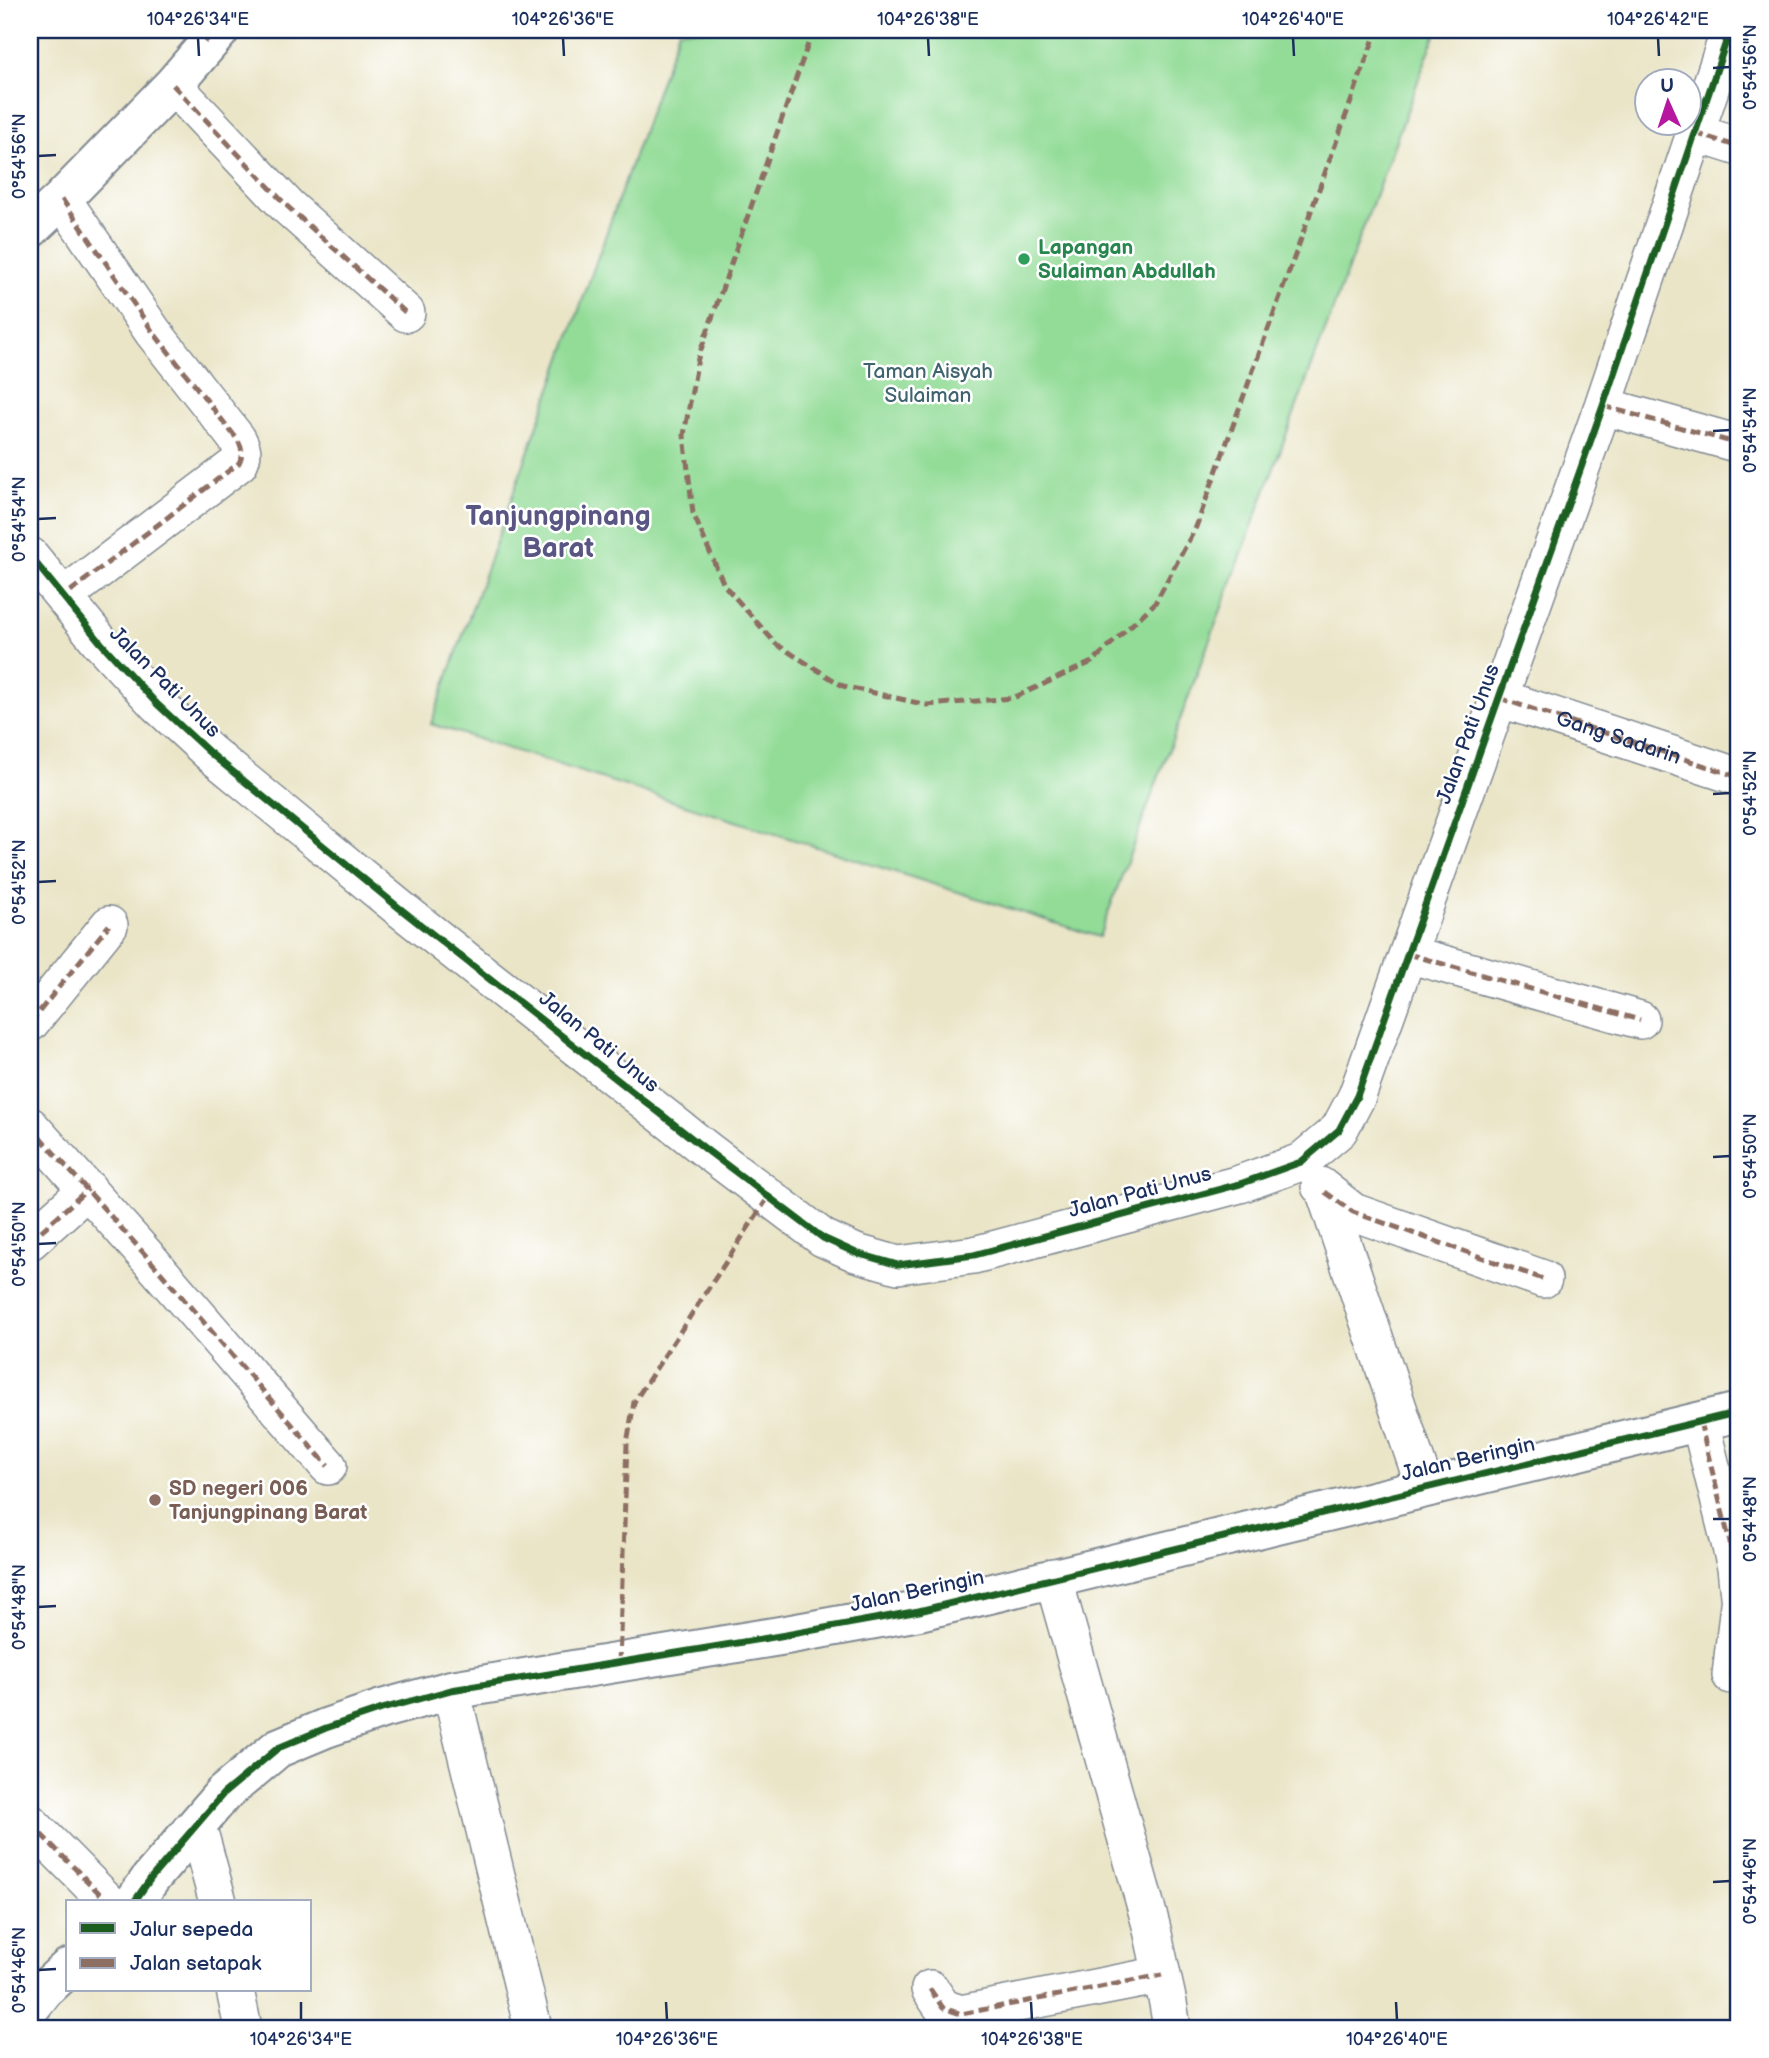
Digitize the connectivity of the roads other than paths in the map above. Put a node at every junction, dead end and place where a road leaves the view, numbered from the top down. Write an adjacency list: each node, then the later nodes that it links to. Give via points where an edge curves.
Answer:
1 (1730, 30): 4 (street, Jalan Pati Unus)
2 (208, 34): 3 (street)
3 (173, 85): 8 (street); 10 (street, via 287,206)
4 (1702, 112)
5 (1702, 135): 7 (street)
6 (1694, 136): 11 (street, Jalan Pati Unus)
7 (1739, 147)
8 (62, 199): 9 (street); 14 (street, via 153,332 237,439 243,456)
9 (30, 229)
10 (406, 313)
11 (1604, 406): 12 (street); 15 (street, Jalan Pati Unus)
12 (1739, 444)
13 (30, 556): 14 (street, Jalan Pati Unus)
14 (64, 596): 22 (street, Jalan Pati Unus, via 148,694 221,761 398,907 823,1238 898,1265 974,1255 1240,1184)
15 (1499, 698): 16 (street, Gang Sadarin); 18 (street, Jalan Pati Unus)
16 (1739, 777)
17 (109, 925): 20 (street)
18 (1408, 954): 19 (street); 22 (street, Jalan Pati Unus, via 1357,1096 1339,1130)
19 (1640, 1020)
20 (30, 1023)
21 (30, 1126): 23 (street)
22 (1301, 1163): 24 (street)
23 (88, 1189): 25 (street); 29 (street)
24 (1325, 1192): 26 (street, via 1353,1212); 30 (street)
25 (30, 1241)
26 (1543, 1279)
27 (1739, 1412): 28 (street, Jalan Beringin)
28 (1700, 1422): 30 (street, Jalan Beringin); 32 (street)
29 (328, 1466)
30 (1425, 1488): 31 (street, Jalan Beringin)
31 (1054, 1577): 35 (street, Jalan Beringin, via 919,1611 786,1636); 42 (street)
32 (1739, 1596)
33 (1739, 1604): 34 (street)
34 (1731, 1675)
35 (451, 1690): 37 (street, Jalan Beringin, via 382,1709 278,1748 223,1794); 47 (street)
36 (30, 1823): 39 (street)
37 (190, 1831): 38 (street, Jalan Beringin); 40 (street, via 201,1839)
38 (142, 1890)
39 (105, 1900)
40 (217, 1900)
41 (66, 1970): 45 (street)
42 (1162, 1975): 43 (street, via 961,2014 943,2008); 48 (street)
43 (930, 1989)
44 (235, 1992): 46 (street)
45 (30, 2008)
46 (243, 2028)
47 (533, 2028)
48 (1172, 2028)

